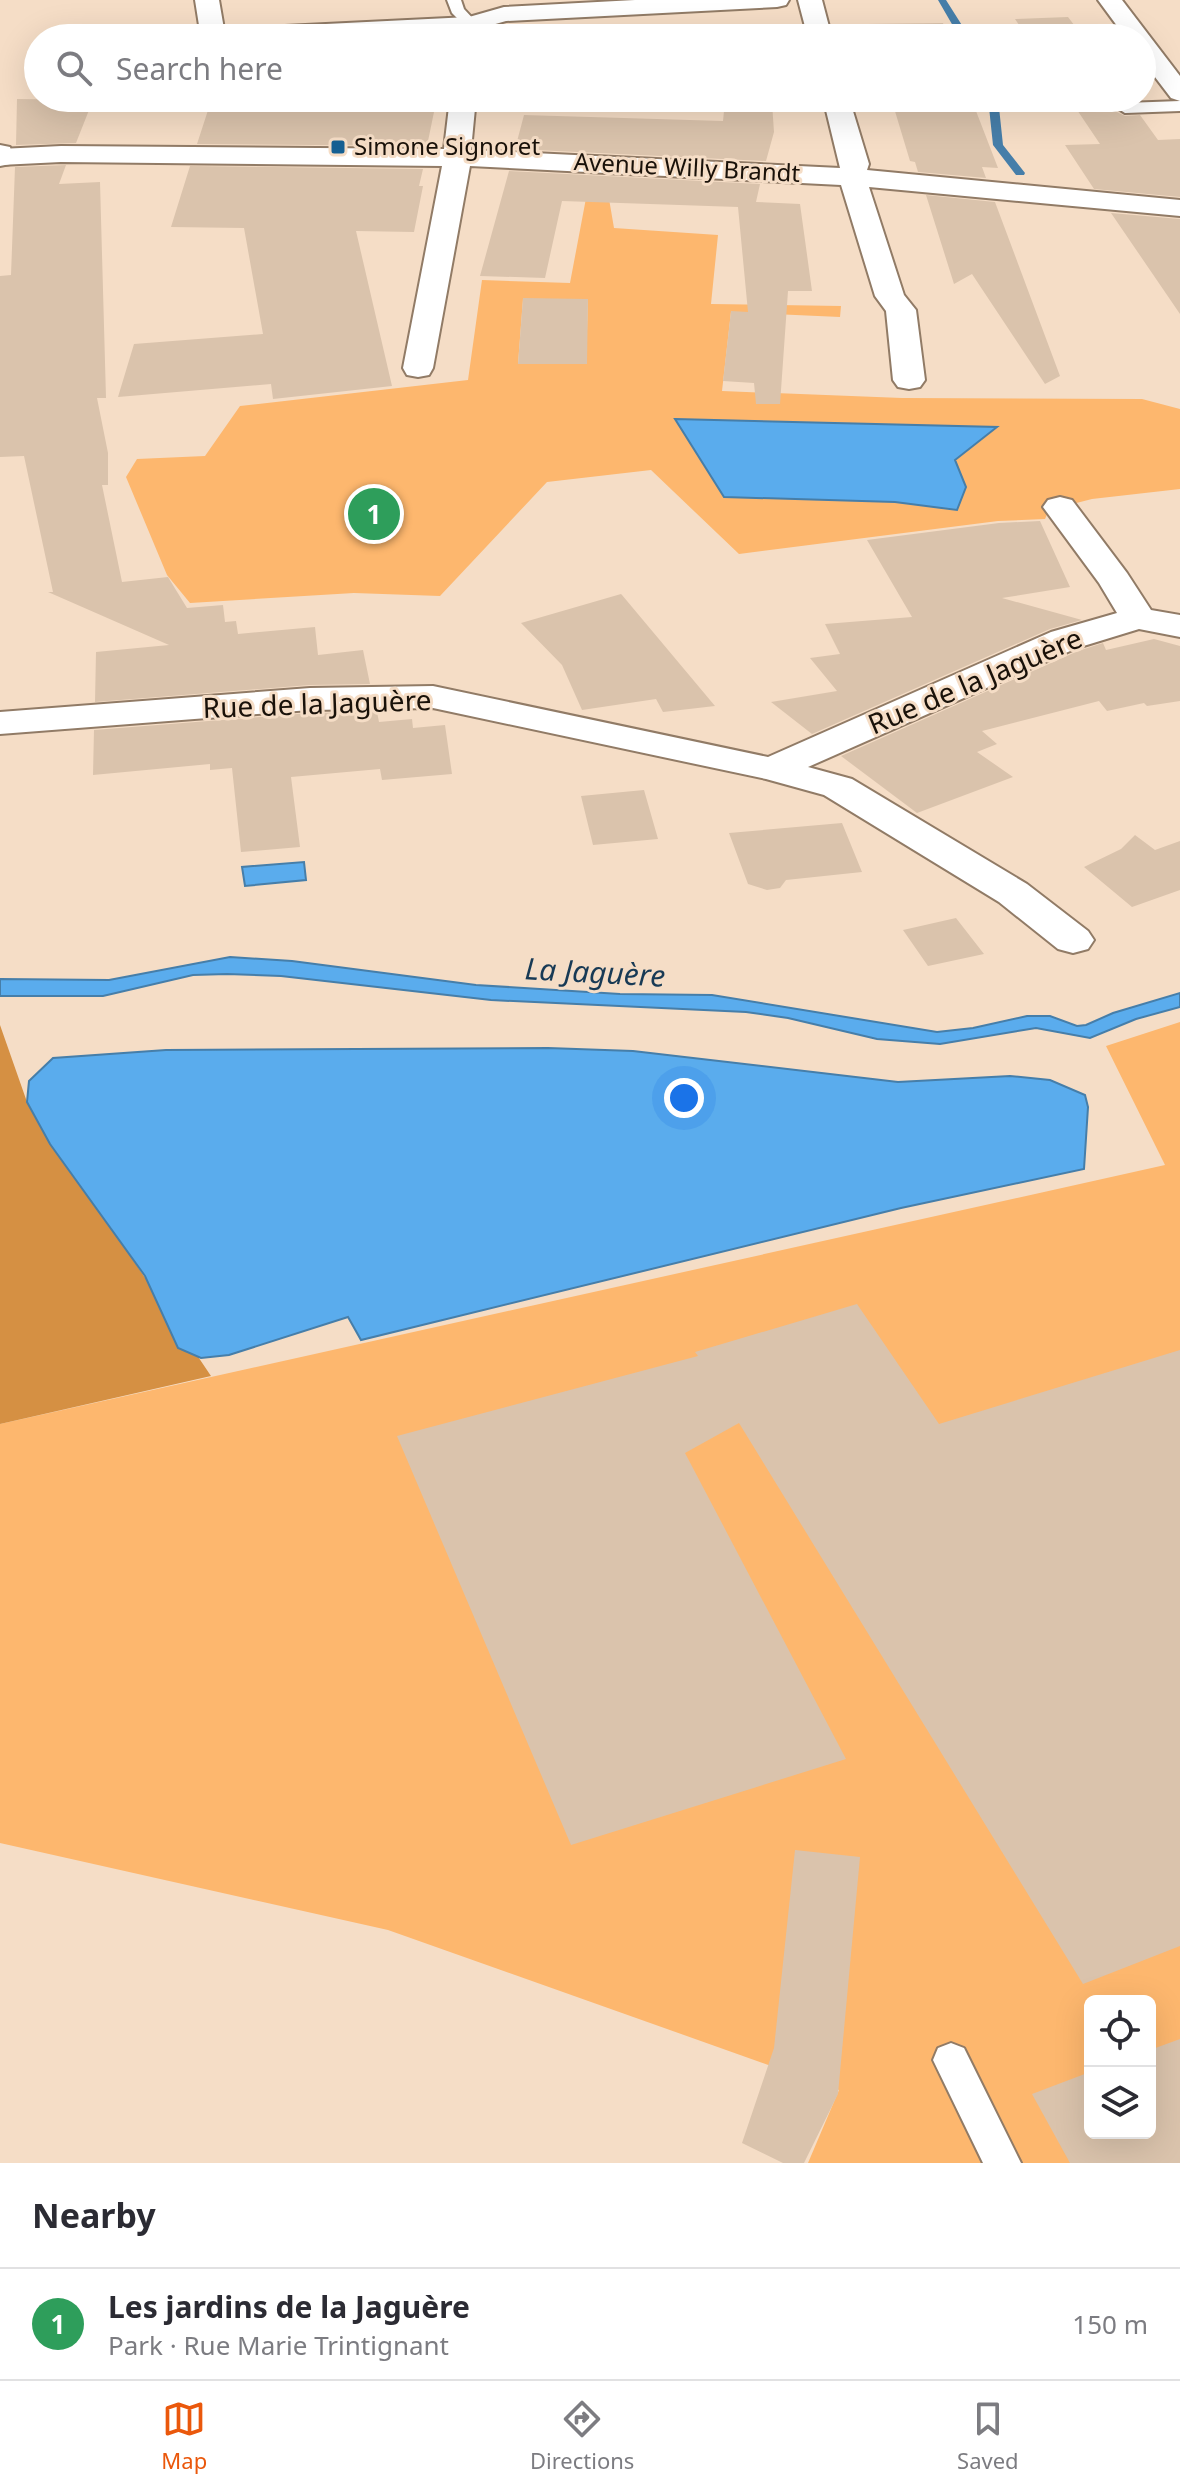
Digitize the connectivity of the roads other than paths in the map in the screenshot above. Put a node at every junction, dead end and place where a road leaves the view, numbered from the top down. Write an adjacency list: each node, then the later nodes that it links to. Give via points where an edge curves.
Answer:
1 (207, 0): 7 (street)
2 (454, 0): 8 (lane)
3 (777, 0): 6 (street)
4 (810, 0): 10 (street)
5 (1110, 0): 11 (street)
6 (640, 3): 9 (street, via 504,14)
7 (211, 24)
8 (466, 24)
9 (484, 24)
10 (816, 24)
11 (1128, 24)
12 (1156, 61): 13 (street)
13 (1180, 93)
14 (1180, 106): 15 (lane)
15 (1156, 107)
16 (461, 112): 19 (street)
17 (840, 112): 20 (street, via 855,164)
18 (0, 156): 19 (street, Avenue Willy Brandt)
19 (455, 157): 20 (street, Avenue Willy Brandt); 22 (street)
20 (852, 177): 21 (street, Avenue Willy Brandt); 23 (street, via 890,296 901,310)
21 (1180, 208)
22 (418, 368)
23 (909, 380)
24 (1060, 507): 25 (street)
25 (1138, 618): 26 (street, Rue de la Jaguère); 28 (street, Rue de la Jaguère, via 1064,640)
26 (1180, 626)
27 (0, 723): 28 (street, Rue de la Jaguère, via 310,699 433,697)
28 (772, 769): 29 (street, Rue de la Jaguère, via 838,787 1013,893)
29 (1073, 940)
30 (951, 2060): 31 (lane)
31 (1002, 2163)

